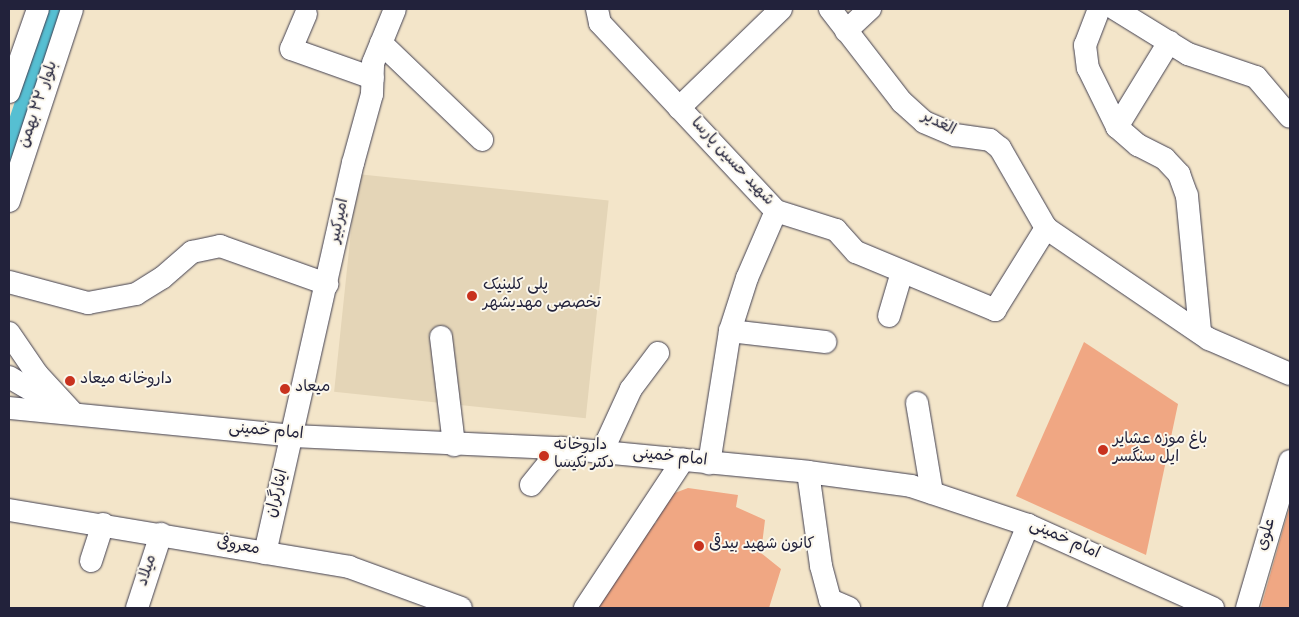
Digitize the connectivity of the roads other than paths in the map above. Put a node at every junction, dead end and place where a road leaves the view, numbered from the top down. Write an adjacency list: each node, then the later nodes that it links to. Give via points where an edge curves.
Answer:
1 (38, 9): 15 (street, بلوار ۲۲ بهمن)
2 (72, 9): 20 (street, بلوار ۲۲ بهمن)
3 (395, 9): 13 (street, امیرکبیر)
4 (597, 9): 16 (street, شهید حسین پارسا, via 600,23)
5 (781, 9): 16 (street)
6 (830, 9): 11 (street, الغدیر)
7 (870, 9): 11 (street)
8 (1099, 9): 18 (street, via 1085,45 1088,68)
9 (1115, 9): 12 (street)
10 (306, 14): 14 (street, via 291,49)
11 (846, 31): 22 (street, الغدیر, via 902,102 924,122 955,135 990,140 1000,148)
12 (1169, 42): 17 (street, via 1188,54 1256,77); 18 (street)
13 (381, 43): 14 (street, امیرکبیر, via 373,64); 19 (street)
14 (373, 78): 25 (street, امیرکبیر, via 372,94)
15 (9, 92)
16 (679, 108): 21 (street, شهید حسین پارسا)
17 (1290, 117)
18 (1116, 127): 28 (street, via 1138,145 1165,159 1179,174 1187,196)
19 (482, 140)
20 (9, 201)
21 (776, 211): 23 (street, via 836,230 856,252); 27 (street, شهید حسین پارسا, via 747,278)
22 (1046, 228): 23 (street, via 995,310); 28 (street)
23 (902, 272): 26 (street)
24 (9, 282): 25 (street, via 88,303 136,294 162,278 192,252 220,246)
25 (327, 284): 38 (street, امیرکبیر)
26 (890, 316)
27 (730, 330): 31 (street); 44 (street, شهید حسین پارسا)
28 (1200, 332): 33 (street)
29 (9, 333): 37 (street, via 37,374)
30 (441, 337): 39 (street)
31 (825, 342)
32 (658, 353): 41 (street, via 631,390)
33 (1290, 374)
34 (9, 377): 37 (street, امام خمینی)
35 (917, 403): 47 (street)
36 (9, 408): 37 (street, امام خمینی)
37 (73, 414): 38 (street, امام خمینی)
38 (293, 436): 39 (street, امام خمینی); 52 (street, ایثارگران)
39 (454, 445): 40 (street, امام خمینی)
40 (561, 448): 41 (street, امام خمینی); 46 (street)
41 (602, 452): 42 (street, امام خمینی)
42 (683, 460): 44 (street, امام خمینی); 56 (street)
43 (1290, 461): 60 (street, علوی)
44 (709, 462): 45 (street, امام خمینی)
45 (808, 472): 47 (street, امام خمینی, via 911,486); 57 (street, via 820,566 830,600)
46 (531, 485)
47 (932, 493): 50 (street, امام خمینی)
48 (9, 510): 49 (street, معروفی)
49 (103, 524): 51 (street, معروفی); 53 (street)
50 (1028, 524): 58 (street); 59 (street, امام خمینی)
51 (161, 534): 52 (street, معروفی); 54 (street, میلاد)
52 (265, 553): 55 (street, معروفی, via 350,568)
53 (91, 561)
54 (137, 608)
55 (461, 608)
56 (585, 608)
57 (849, 608)
58 (994, 608)
59 (1213, 608)
60 (1247, 608)

